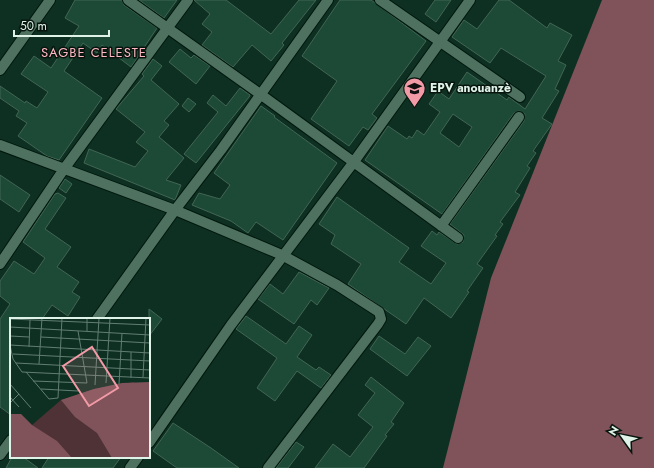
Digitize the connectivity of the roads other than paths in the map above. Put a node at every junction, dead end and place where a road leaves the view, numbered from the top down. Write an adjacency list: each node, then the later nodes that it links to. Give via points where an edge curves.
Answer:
1 (50, 0): 9 (street)
2 (128, 0): 7 (street)
3 (188, 0): 7 (street)
4 (328, 0): 10 (street)
5 (380, 0): 8 (street)
6 (470, 0): 8 (street)
7 (168, 28): 10 (street); 15 (street)
8 (439, 42): 11 (street); 14 (street)
9 (0, 70)
10 (260, 94): 14 (street); 16 (street)
11 (520, 97)
12 (519, 117): 17 (street)
13 (0, 145): 15 (street)
14 (353, 163): 17 (street); 19 (street)
15 (64, 169): 16 (street); 20 (street)
16 (175, 210): 19 (street); 21 (street)
17 (441, 226): 18 (street)
18 (458, 238)
19 (282, 255): 23 (street); 27 (street, via 379,312 381,319)
20 (0, 264)
21 (98, 318)
22 (10, 441): 24 (street)
23 (150, 442)
24 (0, 455)
25 (137, 458): 26 (street)
26 (130, 468)
27 (268, 468)

